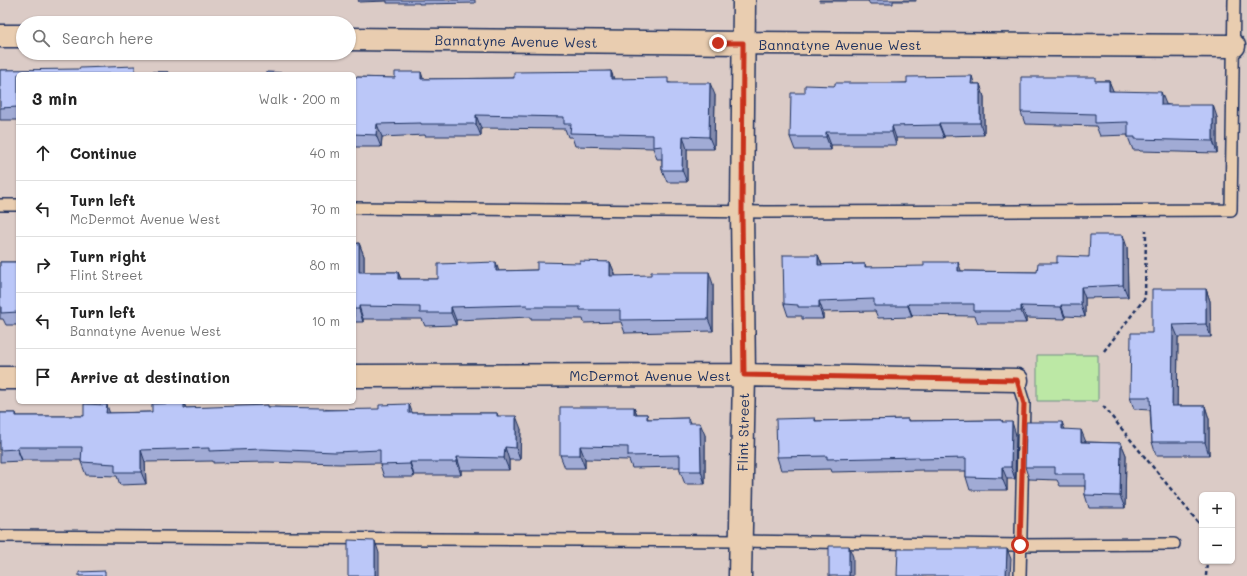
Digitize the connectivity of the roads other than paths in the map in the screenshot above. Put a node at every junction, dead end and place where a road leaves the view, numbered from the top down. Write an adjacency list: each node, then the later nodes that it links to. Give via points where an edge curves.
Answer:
1 (744, 0): 6 (street, Flint Street)
2 (1234, 0): 7 (lane)
3 (0, 36): 4 (street)
4 (16, 36)
5 (356, 39): 6 (street, Bannatyne Avenue West)
6 (743, 43): 7 (street, Bannatyne Avenue West); 11 (street, Flint Street)
7 (1234, 46): 11 (lane, via 1231,210)
8 (0, 205): 9 (lane)
9 (16, 205)
10 (356, 208): 11 (lane)
11 (742, 212): 12 (street, Flint Street)
12 (744, 375): 13 (street, McDermot Avenue West); 16 (street, McDermot Avenue West); 18 (street, Flint Street)
13 (356, 376)
14 (0, 378): 15 (street)
15 (16, 378)
16 (1017, 380): 20 (lane, via 1024,404)
17 (0, 536): 18 (lane)
18 (740, 541): 20 (lane); 21 (street, Flint Street)
19 (1174, 544): 20 (lane)
20 (1020, 545): 22 (lane)
21 (740, 576)
22 (1020, 576)

